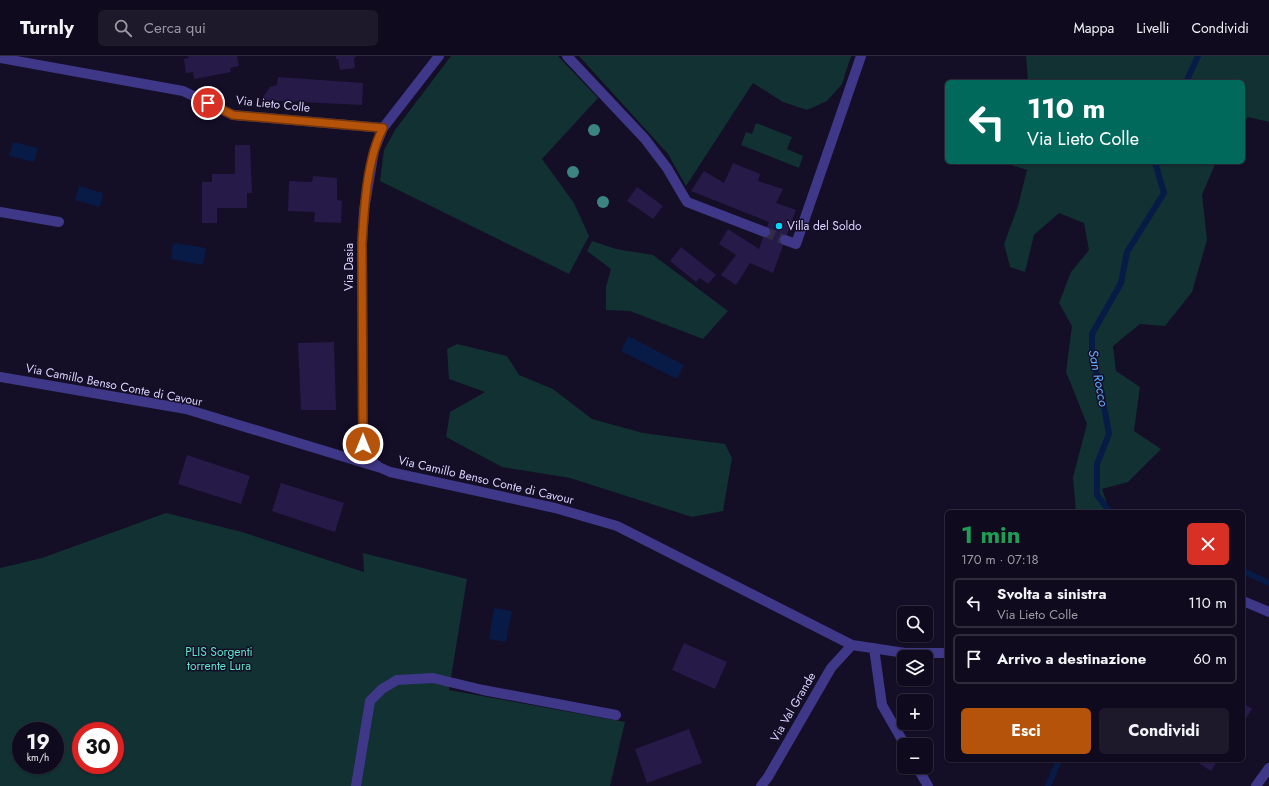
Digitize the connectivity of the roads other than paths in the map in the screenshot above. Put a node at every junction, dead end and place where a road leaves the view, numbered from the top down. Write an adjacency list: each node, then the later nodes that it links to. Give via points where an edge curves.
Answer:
1 (439, 56): 5 (street, Via Dasia)
2 (567, 56): 8 (street, via 645,139 667,168 686,202)
3 (861, 56): 9 (street, via 796,244)
4 (0, 58): 5 (street, Via Lieto Colle, via 184,91 233,115)
5 (383, 128): 11 (street, Via Dasia, via 374,151 364,210 362,244 363,444 373,463)
6 (0, 212): 7 (street)
7 (59, 222)
8 (766, 232)
9 (785, 240)
10 (0, 377): 11 (street, Via Camillo Benso Conte di Cavour, via 186,409)
11 (382, 468): 14 (street, Via Camillo Benso Conte di Cavour, via 390,472 555,508 617,526)
12 (1245, 602): 13 (street)
13 (1269, 612)
14 (852, 645): 15 (street, Via Camillo Benso Conte di Cavour); 22 (street, Via Val Grande, via 831,668)
15 (874, 648): 16 (street, Via Camillo Benso Conte di Cavour, via 905,653); 18 (street, via 882,705)
16 (945, 653)
17 (616, 715): 21 (street, via 433,678 397,680 382,689 370,701)
18 (901, 738)
19 (1269, 768): 24 (street)
20 (921, 774): 23 (street)
21 (356, 786)
22 (761, 786)
23 (928, 786)
24 (1256, 786)

